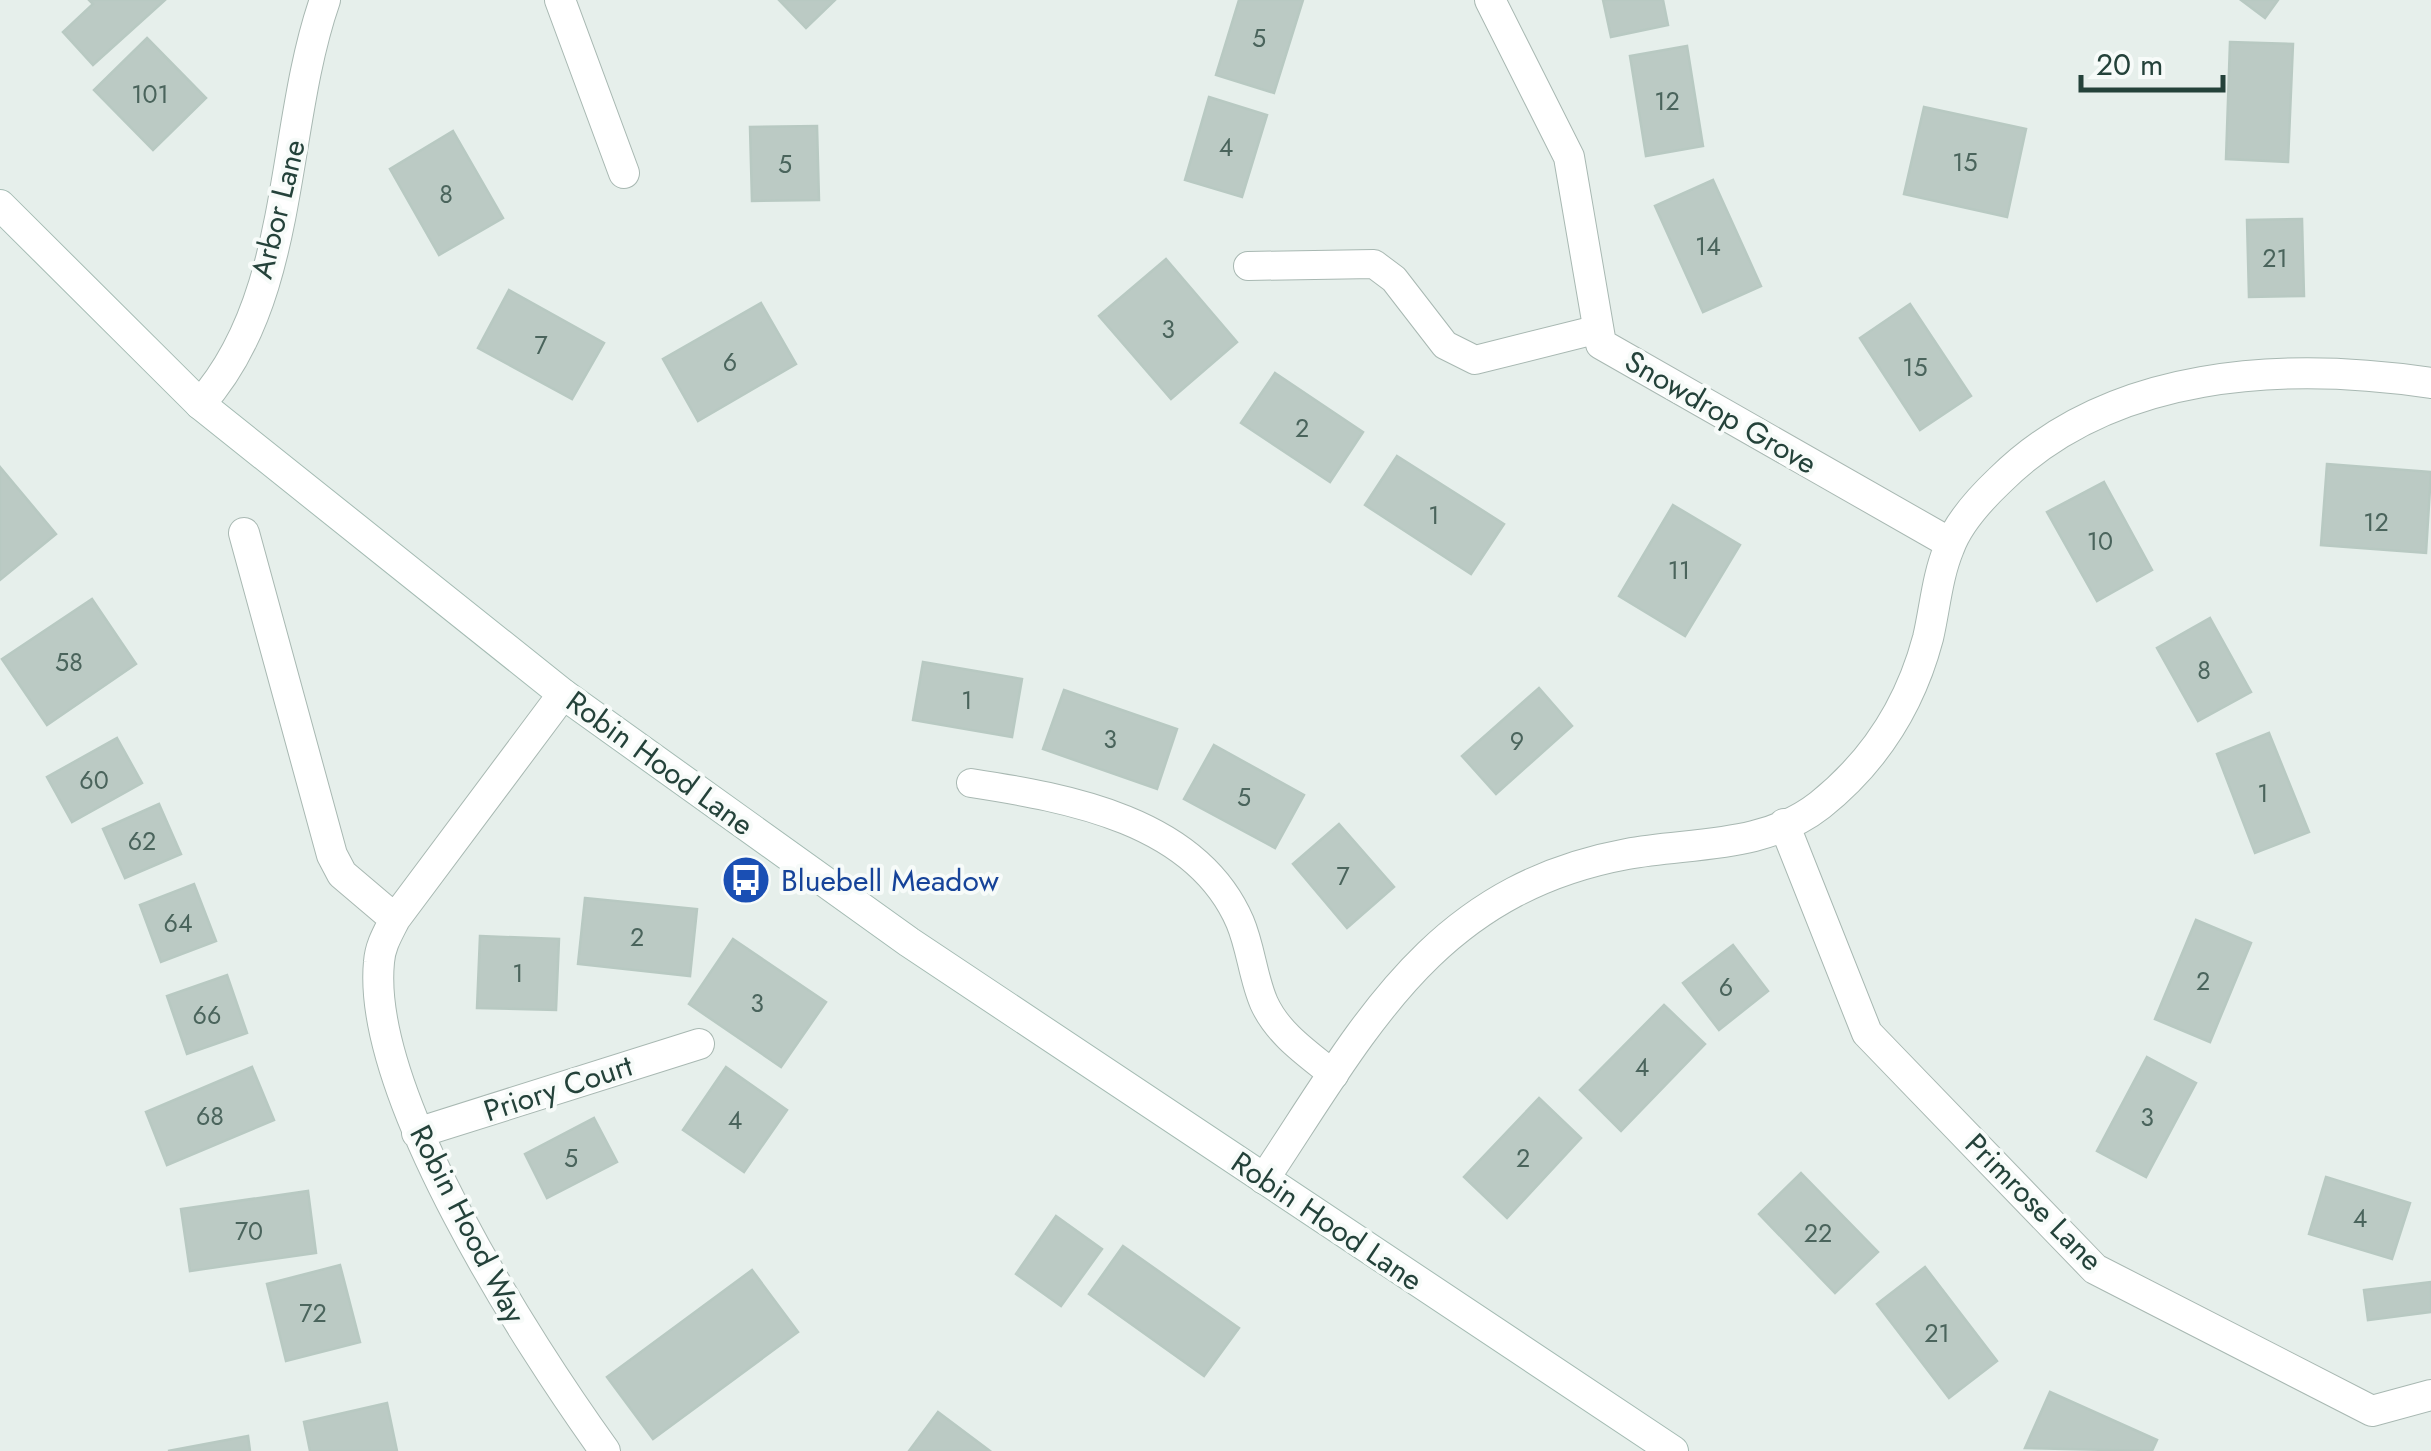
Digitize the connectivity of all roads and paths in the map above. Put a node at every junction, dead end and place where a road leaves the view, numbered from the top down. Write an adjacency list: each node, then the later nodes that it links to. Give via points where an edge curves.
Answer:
1 (324, 0): 9 (street, Arbor Lane, via 278,228 249,323)
2 (560, 0): 4 (street)
3 (1490, 0): 7 (street, Snowdrop Grove, via 1569,157)
4 (624, 172)
5 (0, 206): 9 (street, Robin Hood Lane)
6 (1248, 266): 7 (lane, via 1374,264 1394,279 1445,345 1475,360)
7 (1599, 329): 11 (street, Snowdrop Grove, via 1601,344)
8 (2431, 383): 11 (street, via 2352,373 2239,377 2144,394 2032,448 1985,494)
9 (200, 404): 12 (street, Robin Hood Lane)
10 (244, 532): 15 (street, via 332,855 342,874)
11 (1950, 543): 14 (street, via 1927,641 1891,731 1867,763 1817,807)
12 (563, 694): 15 (street, Robin Hood Way); 19 (street, Robin Hood Lane, via 909,942)
13 (971, 782): 17 (lane, via 1059,797 1149,831 1179,850 1221,888 1241,923 1265,1005 1286,1035)
14 (1784, 824): 17 (street, via 1721,844 1578,865 1484,908 1419,962); 20 (street, Primrose Lane, via 1867,1033 2095,1269 2372,1411)
15 (394, 919): 18 (street, Robin Hood Way, via 379,962 380,994)
16 (700, 1044): 18 (street, Priory Court)
17 (1334, 1074): 19 (street)
18 (417, 1133): 21 (street, Robin Hood Way, via 520,1328)
19 (1264, 1180): 22 (street, Robin Hood Lane)
20 (2431, 1395)
21 (605, 1451)
22 (1673, 1451)

